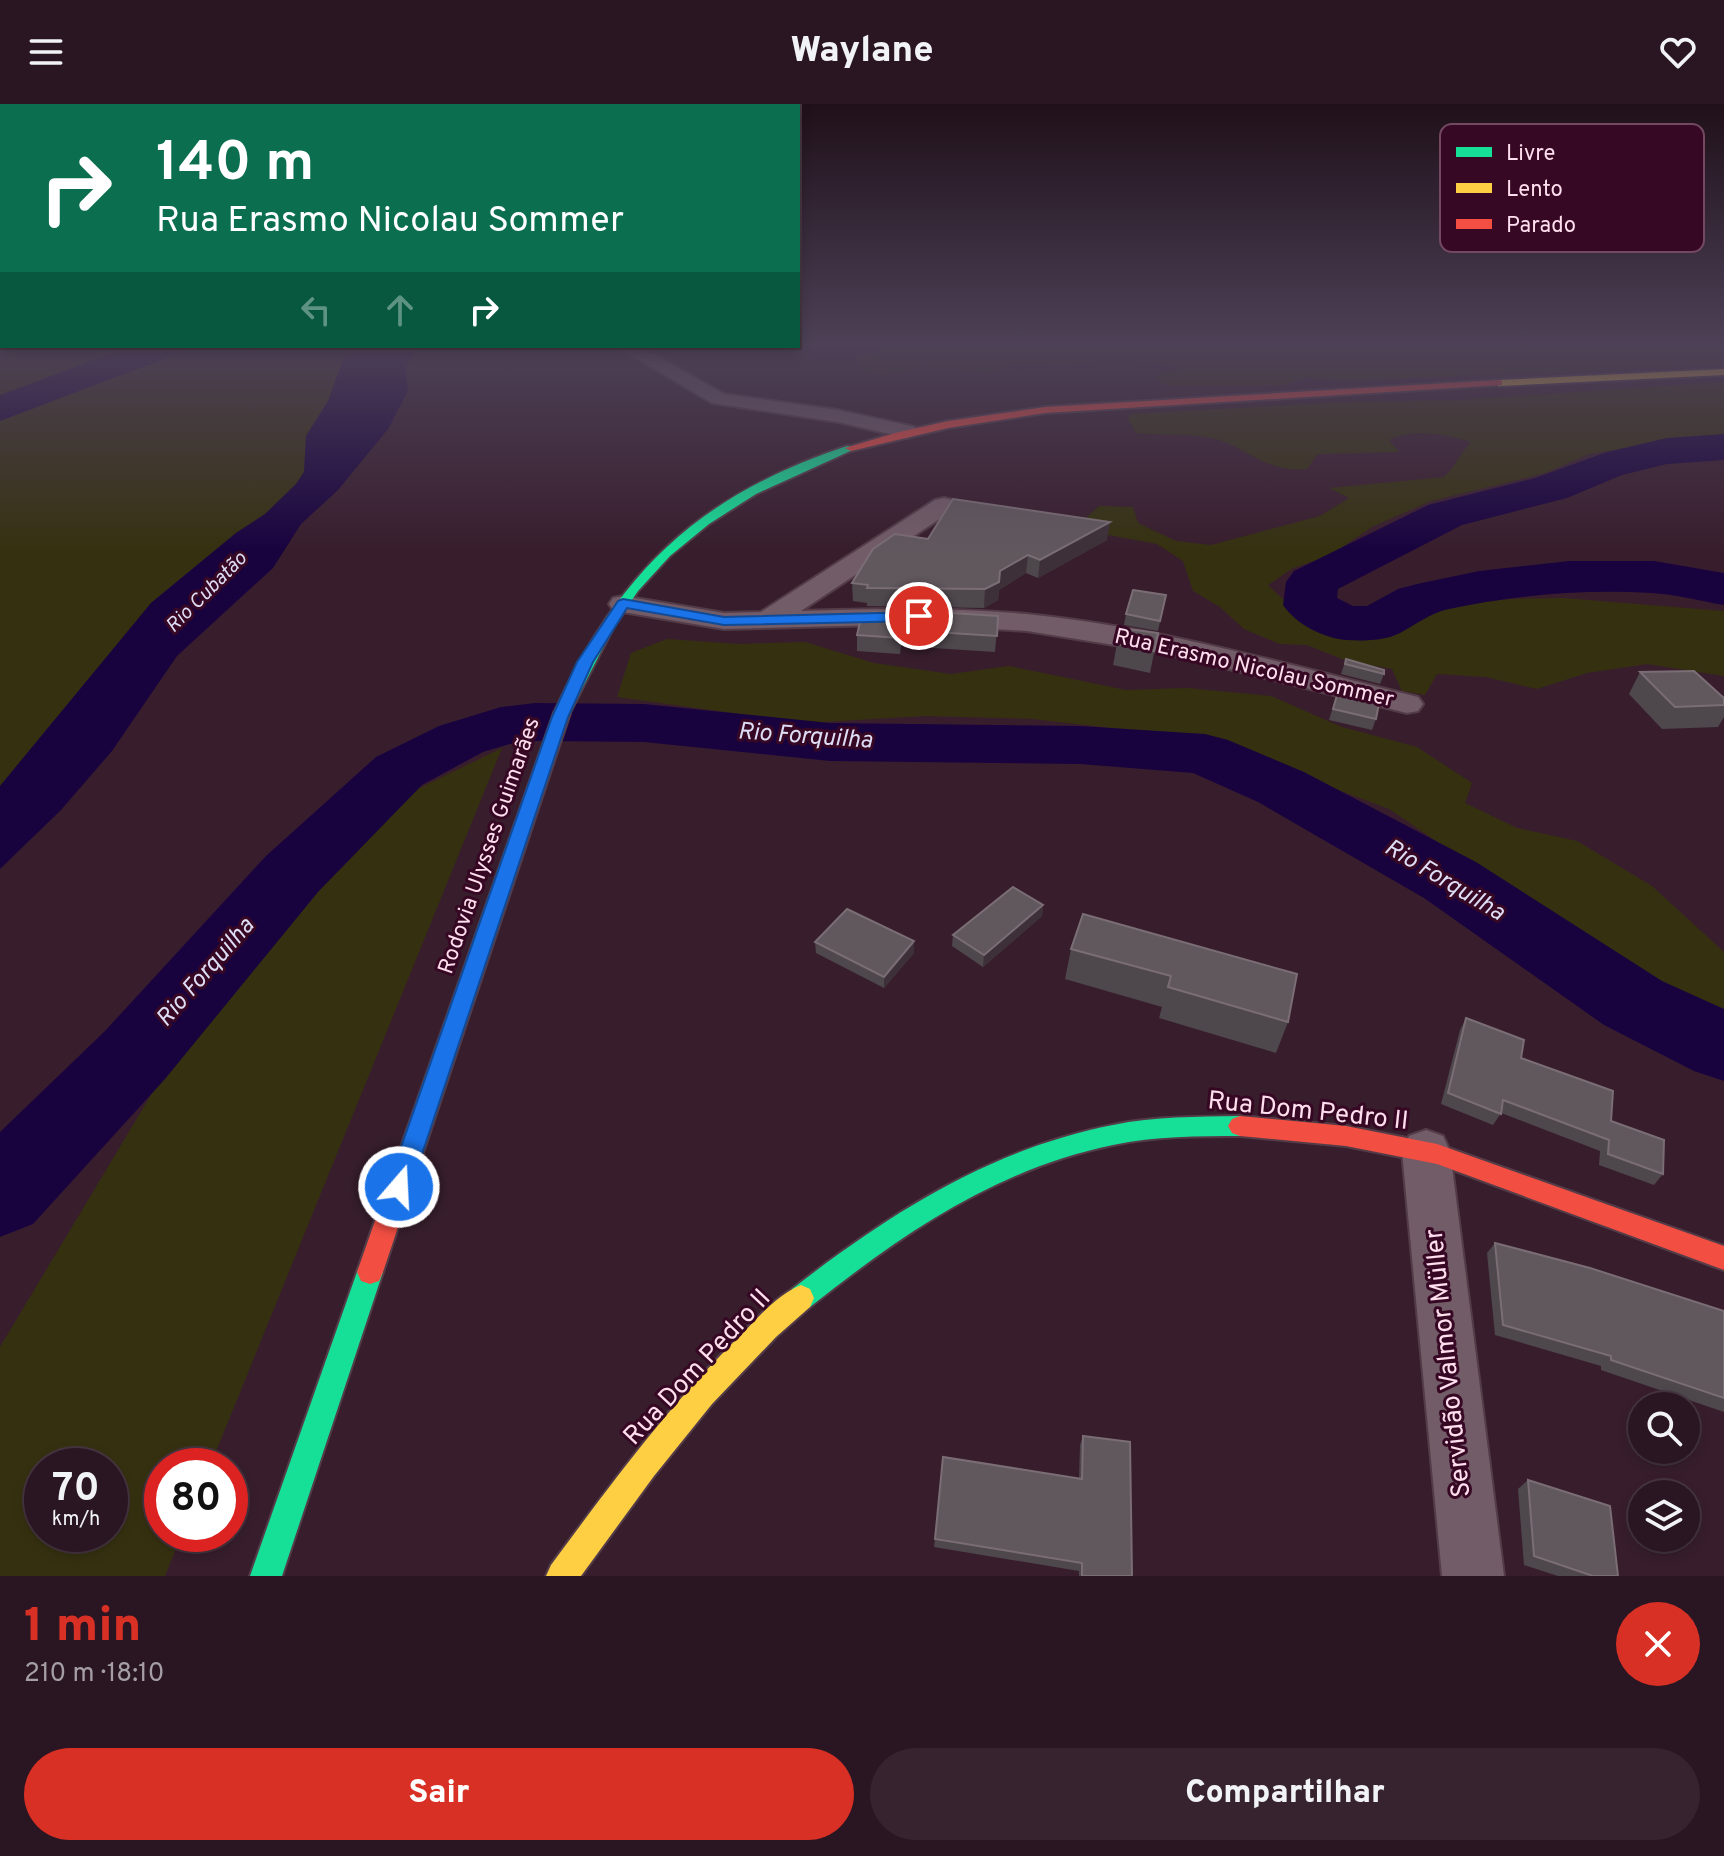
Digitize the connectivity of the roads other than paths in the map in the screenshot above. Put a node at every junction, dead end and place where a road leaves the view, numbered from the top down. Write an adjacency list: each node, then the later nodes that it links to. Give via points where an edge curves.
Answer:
1 (815, 413): 3 (street)
2 (1019, 413): 3 (main road, Rodovia Ulysses Guimarães)
3 (907, 432): 5 (main road, Rodovia Ulysses Guimarães, via 778,476 725,507 660,557)
4 (944, 505): 6 (street)
5 (623, 604): 6 (street, Rua Erasmo Nicolau Sommer, via 724,621); 10 (main road, Rodovia Ulysses Guimarães, via 560,717)
6 (768, 619): 7 (street, Rua Erasmo Nicolau Sommer, via 919,616 1027,623 1164,644)
7 (1407, 704)
8 (1426, 1151): 9 (main road, Rua Dom Pedro II); 11 (main road, Rua Dom Pedro II, via 1351,1137 1177,1126 1106,1133 992,1170 885,1232 773,1320 621,1492); 12 (street, Servidão Valmor Müller)
9 (1724, 1258)
10 (266, 1576)
11 (562, 1576)
12 (1473, 1576)

